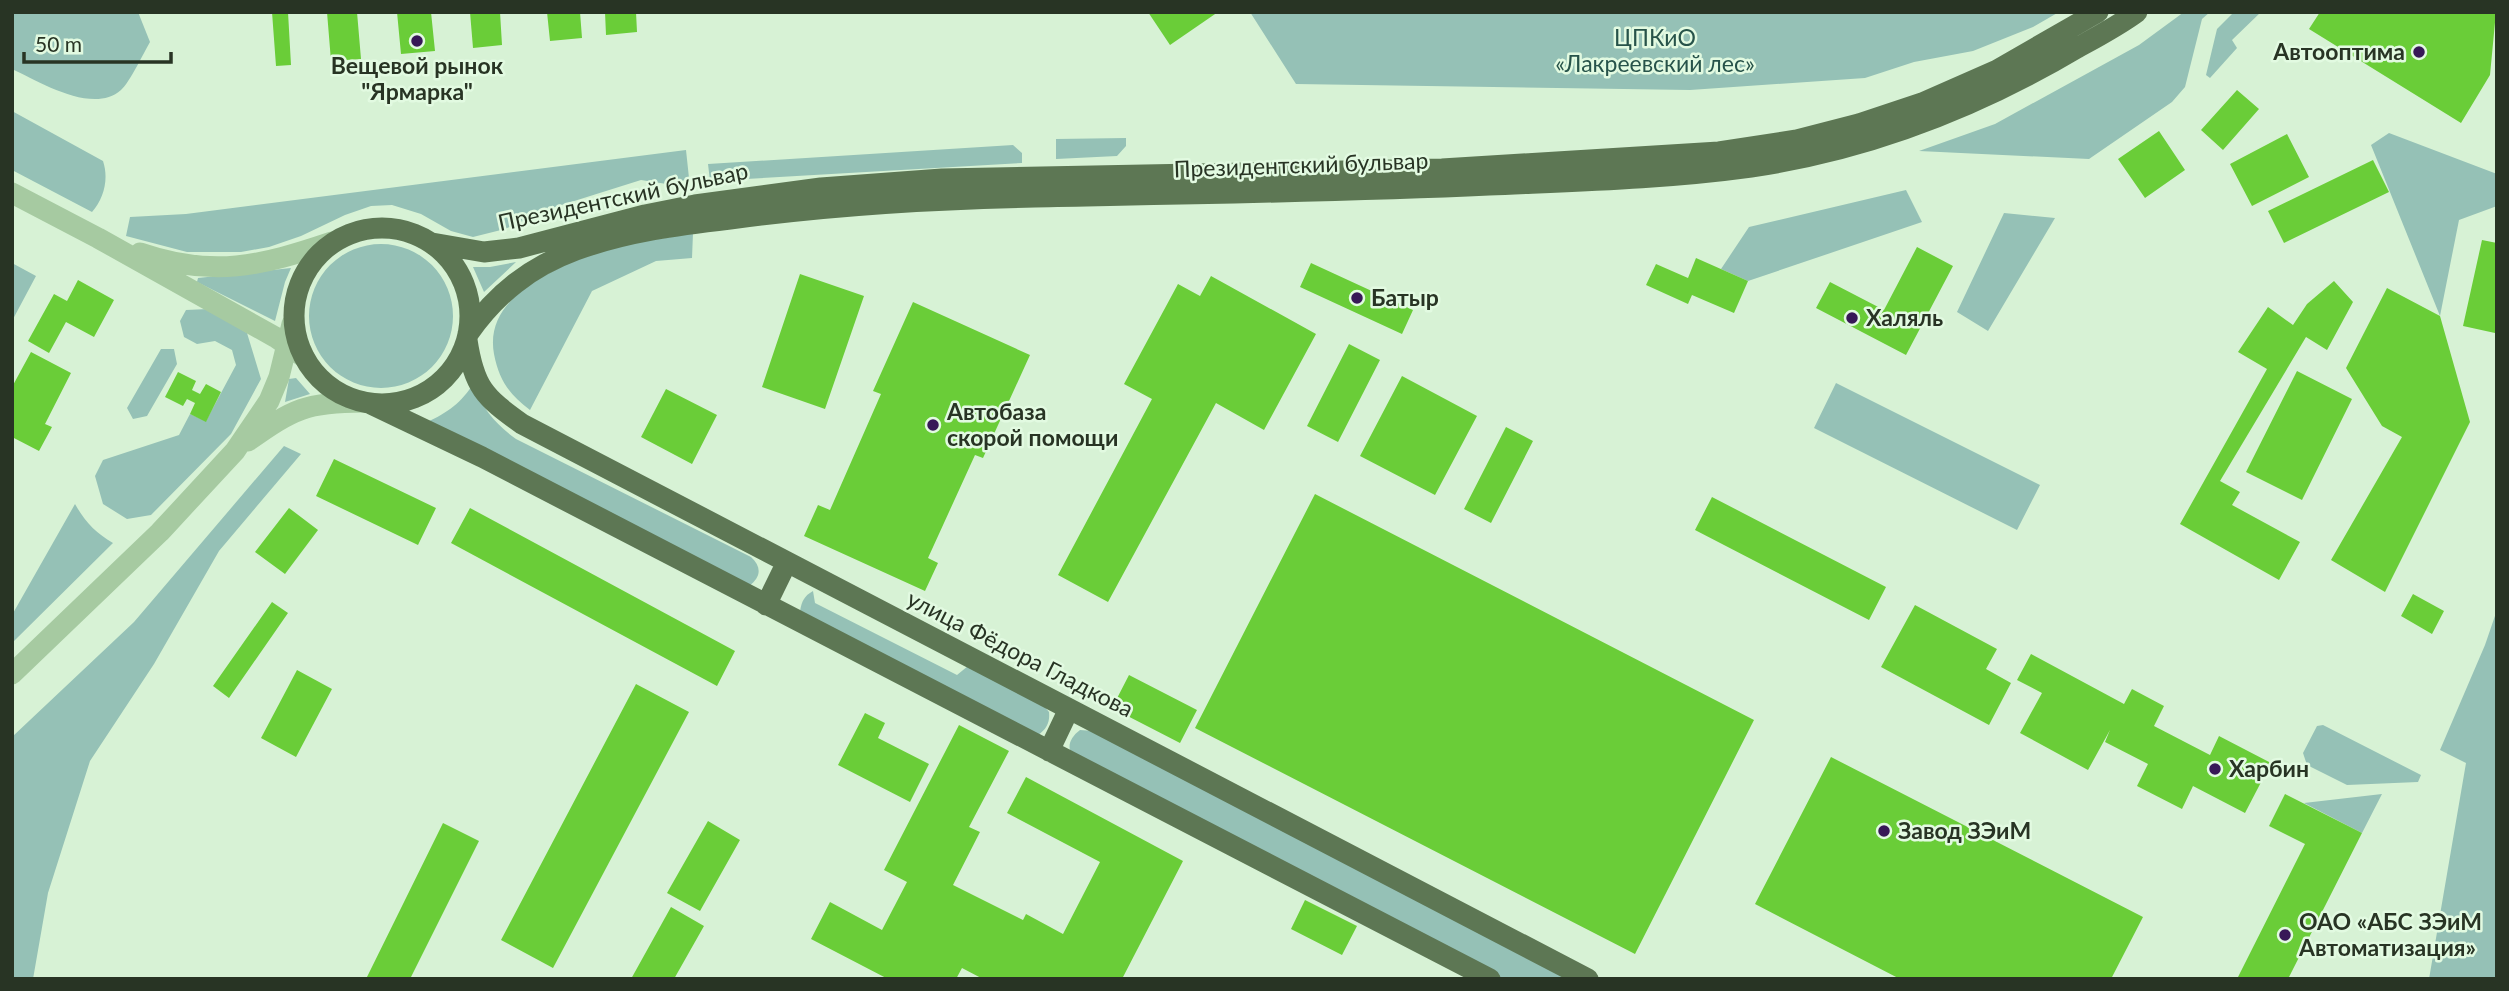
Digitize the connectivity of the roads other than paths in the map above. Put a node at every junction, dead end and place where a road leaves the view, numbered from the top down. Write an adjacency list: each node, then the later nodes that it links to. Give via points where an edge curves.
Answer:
1 (2098, 12): 3 (main road, Президентский бульвар, via 1997,70 1922,103 1797,140 1719,152 1442,169)
2 (2137, 12): 3 (main road, Президентский бульвар, via 1980,101 1844,149 1753,166 1650,177)
3 (1335, 182): 7 (main road, Президентский бульвар, via 983,178 821,188 695,205 519,248 484,252); 9 (main road, Президентский бульвар, via 817,207 649,230 544,264 499,296)
4 (12, 193): 5 (street)
5 (98, 238): 6 (street, via 162,261 237,268); 10 (street)
6 (332, 242): 7 (main road, via 380,227); 8 (main road, via 306,270)
7 (432, 243): 9 (main road, via 449,259 465,286 471,314)
8 (292, 324): 10 (street); 11 (main road)
9 (467, 337): 12 (main road, via 457,361 435,387 405,402); 14 (main road, улица Фёдора Гладкова, via 479,386 522,424)
10 (287, 345): 11 (street); 13 (street, via 269,401)
11 (305, 358): 12 (main road, via 331,385)
12 (367, 403): 13 (street, via 308,406 282,417); 15 (main road, via 482,457)
13 (235, 451): 16 (street, via 160,532)
14 (787, 562): 15 (main road); 17 (main road, улица Фёдора Гладкова)
15 (766, 605): 18 (main road)
16 (12, 674)
17 (1069, 709): 18 (main road); 20 (main road, улица Фёдора Гладкова)
18 (1049, 751): 19 (main road)
19 (1490, 979)
20 (1588, 979)

